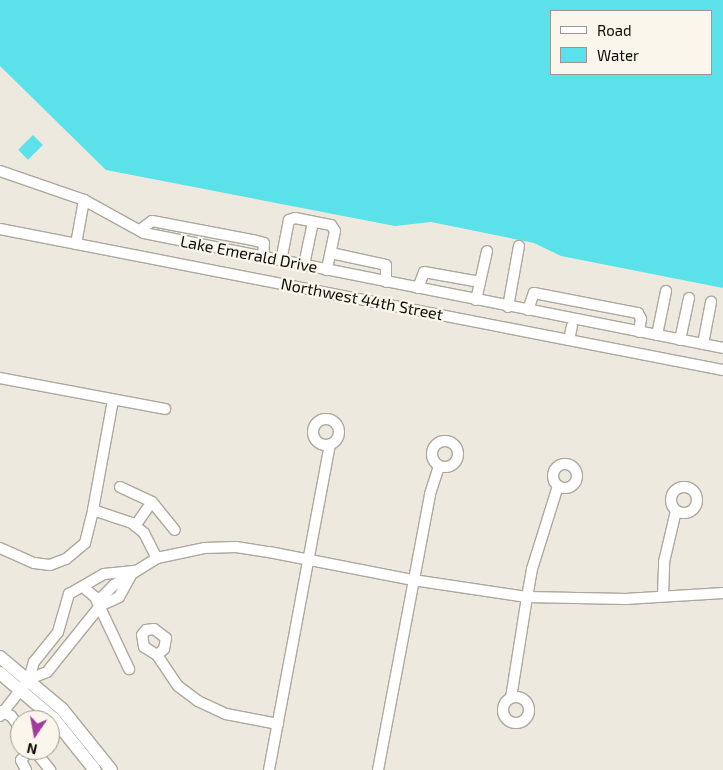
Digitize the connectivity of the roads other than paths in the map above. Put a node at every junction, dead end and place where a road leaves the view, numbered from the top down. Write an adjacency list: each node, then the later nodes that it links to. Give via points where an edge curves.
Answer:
1 (0, 171): 2 (street, Lake Emerald Drive)
2 (84, 200): 5 (street, Lake Emerald Drive); 6 (street)
3 (313, 222): 9 (street, via 335,228); 11 (street, via 290,220); 12 (street)
4 (0, 229): 6 (street, Northwest 44th Street)
5 (140, 230): 10 (street, Lake Emerald Drive); 10 (street, via 152,221 264,242)
6 (76, 244): 28 (street, Northwest 44th Street)
7 (519, 246): 22 (street)
8 (487, 252): 15 (street)
9 (331, 253): 13 (street); 14 (street, via 386,265)
10 (263, 257): 11 (street, Lake Emerald Drive)
11 (281, 260): 12 (street, Lake Emerald Drive)
12 (304, 265): 13 (street, Lake Emerald Drive)
13 (327, 270): 14 (street, Lake Emerald Drive)
14 (386, 282): 16 (street, Lake Emerald Drive)
15 (480, 282): 16 (street, via 424,272); 19 (street)
16 (418, 288): 19 (street, Lake Emerald Drive)
17 (666, 291): 27 (street)
18 (689, 298): 29 (street)
19 (476, 300): 22 (street, Lake Emerald Drive)
20 (711, 302): 30 (street)
21 (588, 304): 23 (street, via 534,293); 24 (street); 26 (street, via 640,314)
22 (508, 307): 23 (street, Lake Emerald Drive)
23 (528, 310): 24 (street, Lake Emerald Drive)
24 (584, 321): 26 (street, Lake Emerald Drive)
25 (572, 326): 28 (street)
26 (638, 332): 27 (street, Lake Emerald Drive)
27 (657, 335): 29 (street, Lake Emerald Drive)
28 (569, 340): 32 (street, Northwest 44th Street)
29 (680, 340): 30 (street, Lake Emerald Drive)
30 (703, 344): 31 (street, Lake Emerald Drive)
31 (723, 348)
32 (723, 370)
33 (0, 378): 34 (street)
34 (113, 400): 35 (street); 41 (street)
35 (165, 409)
36 (330, 445): 47 (street)
37 (439, 466): 49 (street, via 434,475)
38 (558, 486): 53 (street)
39 (120, 487): 40 (street)
40 (152, 502): 43 (street); 44 (street)
41 (93, 510): 43 (street, via 118,516); 45 (street, via 85,543 66,559 50,565 34,563)
42 (676, 511): 52 (street, via 664,562)
43 (135, 526): 46 (street, via 144,533)
44 (175, 530)
45 (0, 548)
46 (157, 558): 47 (street, via 204,548 236,547); 48 (street)
47 (309, 560): 49 (street); 62 (street)
48 (134, 571): 50 (street, via 112,571); 54 (street, via 104,593)
49 (413, 580): 53 (street); 68 (street)
50 (82, 587): 54 (street); 59 (street, via 69,594 58,632 34,662)
51 (723, 593): 52 (street)
52 (663, 596): 53 (street)
53 (526, 597): 60 (street)
54 (100, 606): 57 (street, via 115,635 121,659); 59 (street, via 47,672)
55 (157, 655): 62 (street, via 178,686 198,701 226,714)
56 (0, 657): 59 (main road)
57 (129, 669)
58 (0, 673): 59 (main road)
59 (25, 684): 61 (street); 65 (main road); 66 (main road, via 62,708)
60 (511, 698)
61 (1, 714)
62 (278, 724): 67 (street)
63 (42, 760): 64 (street)
64 (50, 770)
65 (95, 770)
66 (111, 770)
67 (269, 770)
68 (378, 770)

